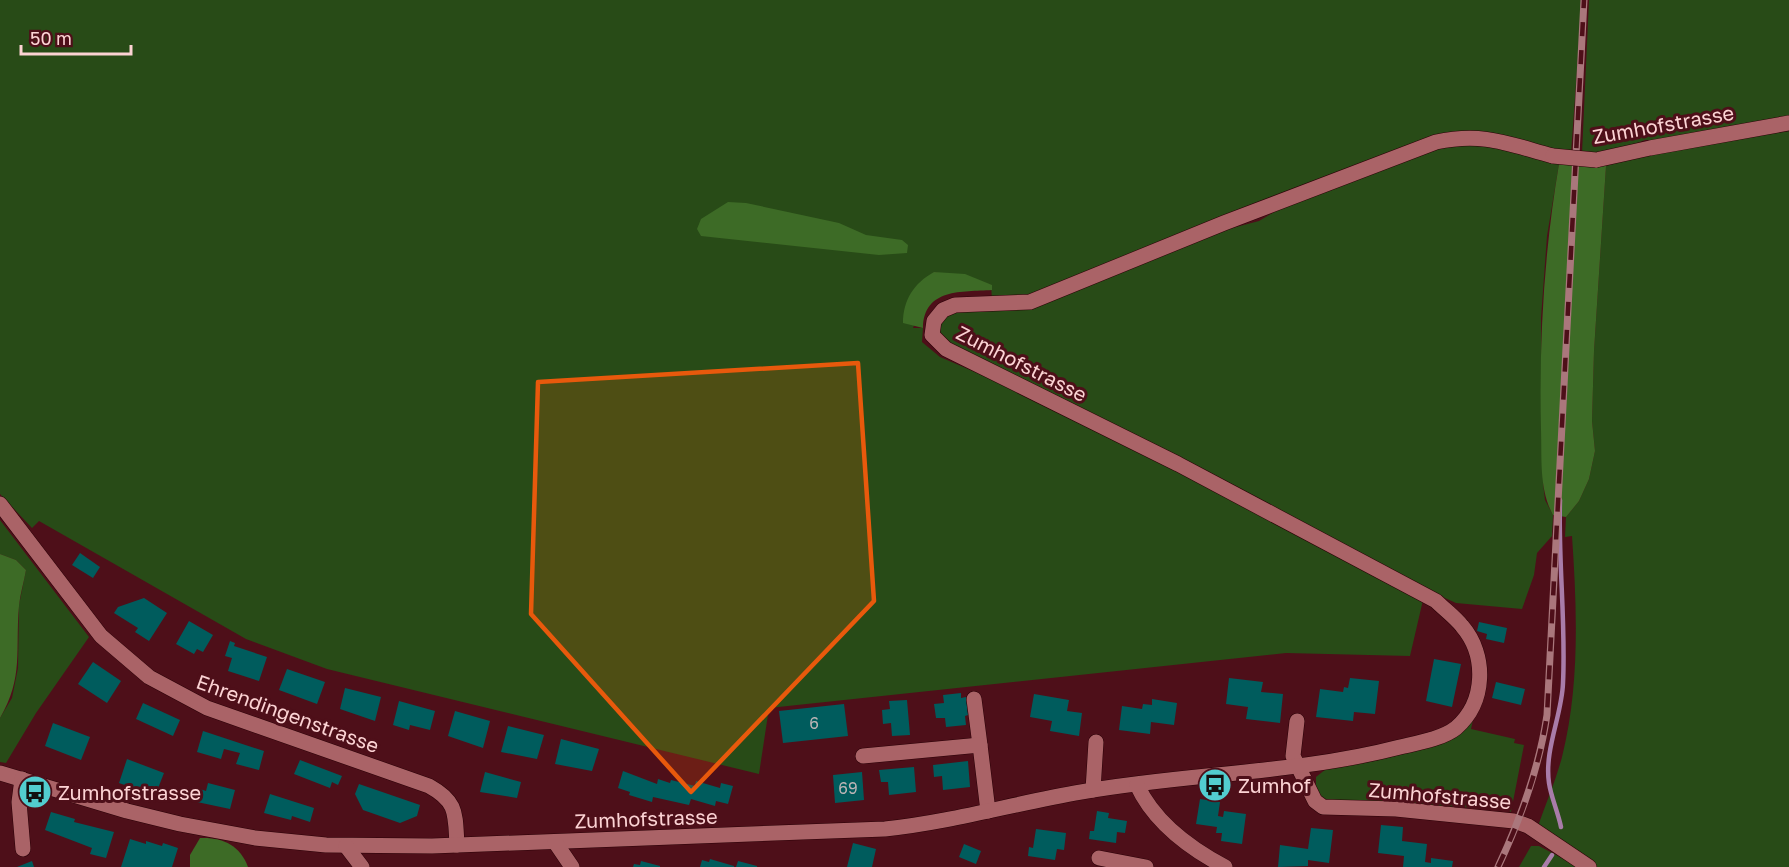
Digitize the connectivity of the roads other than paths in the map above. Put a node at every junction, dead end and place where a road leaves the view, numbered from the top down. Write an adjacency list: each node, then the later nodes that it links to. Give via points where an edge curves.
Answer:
1 (1789, 123): 8 (street, Zumhofstrasse, bridge, via 1596,160 1553,156 1502,140 1470,137 1436,142 1030,302 956,305 943,310 934,321 932,334 946,349 1178,464 1402,582 1436,601 1463,626 1475,646 1481,672 1476,699 1455,728 1384,751)
2 (0, 504): 15 (street, Ehrendingenstrasse, via 96,631 143,672 207,708 429,786 445,795 453,806)
3 (974, 699): 6 (street)
4 (1297, 721): 8 (street, via 1293,756)
5 (1096, 742): 12 (street)
6 (980, 745): 7 (street); 13 (street)
7 (863, 756)
8 (1297, 767): 11 (street, Zumhofstrasse); 24 (street, Zumhofstrasse, via 1315,801 1323,807 1396,809 1514,821 1528,826)
9 (0, 773): 10 (street, Zumhofstrasse)
10 (22, 779): 16 (street, Zumhofstrasse, via 127,812 204,829 286,842); 17 (street)
11 (1137, 785): 12 (street, Zumhofstrasse); 19 (street, via 1171,830)
12 (1093, 790): 13 (street, Zumhofstrasse)
13 (988, 811): 14 (street, Zumhofstrasse, via 916,826 863,831)
14 (555, 842): 15 (street, Zumhofstrasse); 21 (street)
15 (457, 845): 16 (street, Zumhofstrasse)
16 (346, 846): 20 (street)
17 (22, 849)
18 (1099, 858): 22 (street)
19 (1203, 862): 23 (street)
20 (362, 867)
21 (572, 867)
22 (1146, 867)
23 (1226, 867)
24 (1589, 867)

